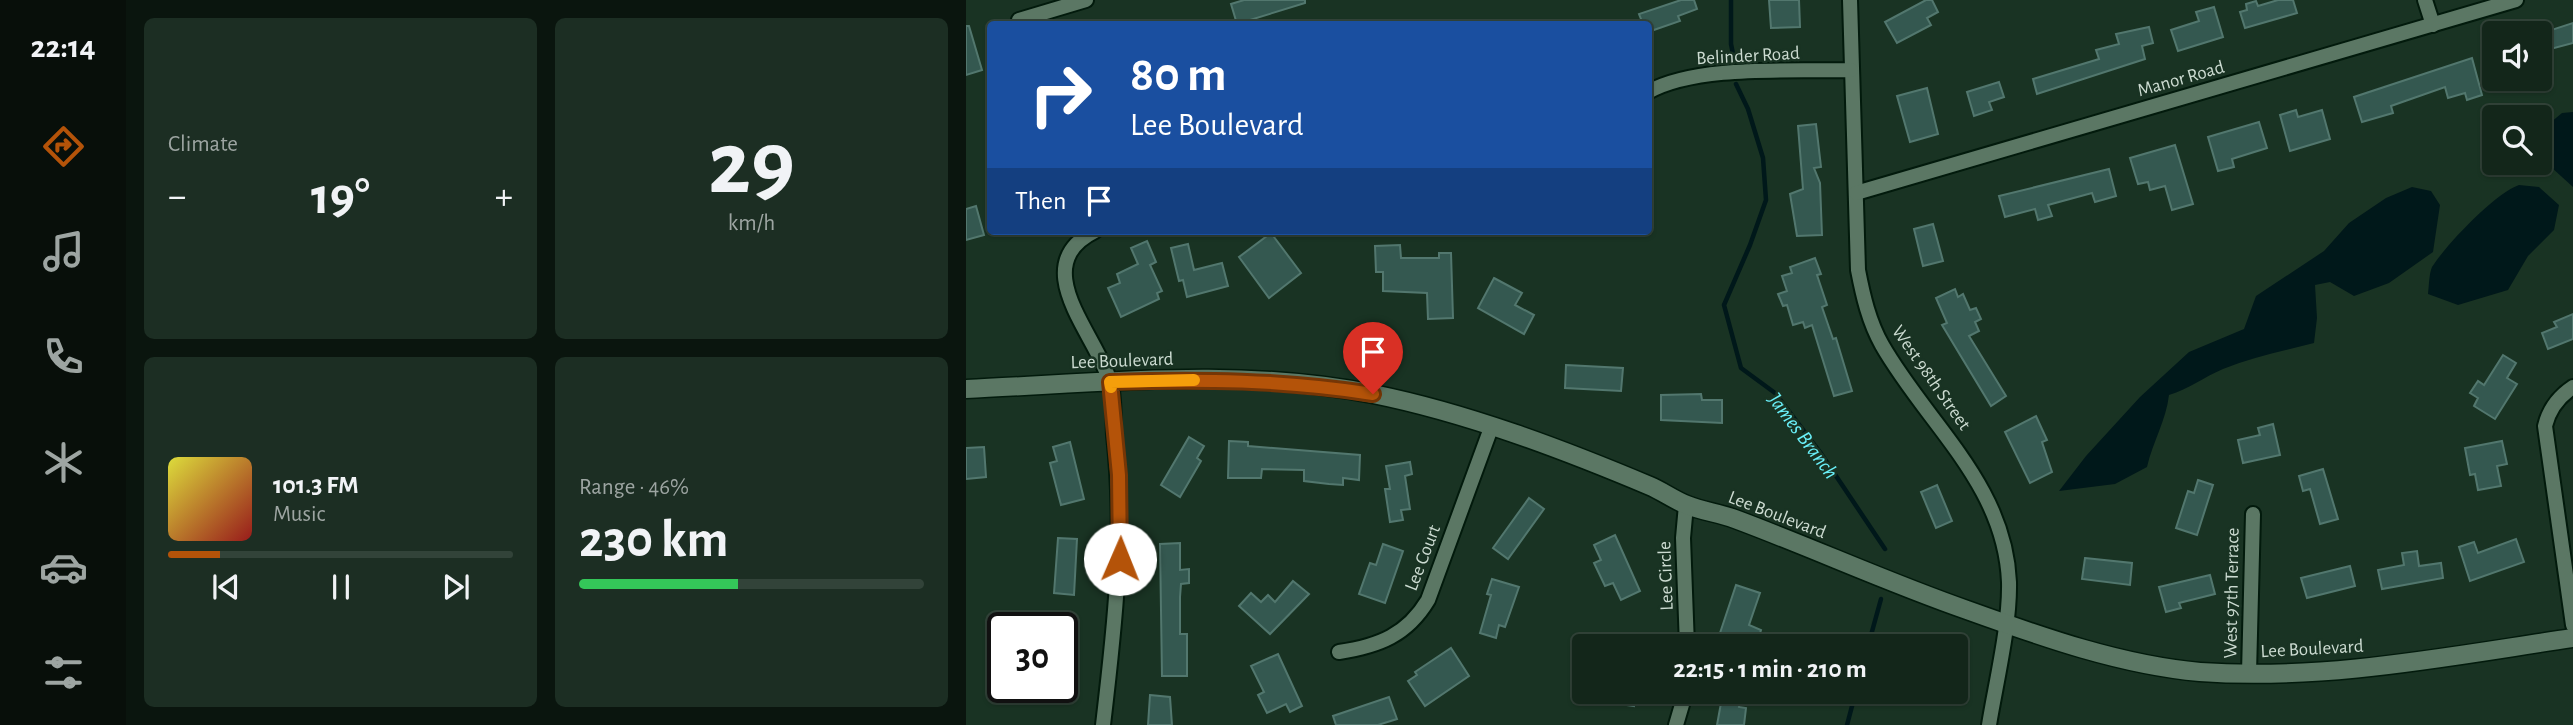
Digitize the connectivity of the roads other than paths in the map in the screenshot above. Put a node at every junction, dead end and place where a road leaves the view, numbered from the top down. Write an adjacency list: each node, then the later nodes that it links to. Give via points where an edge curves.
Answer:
1 (1086, 0): 5 (street)
2 (1850, 0): 7 (street, West 98th Street)
3 (2425, 0): 6 (street)
4 (2516, 0): 6 (street, Manor Road)
5 (1019, 20)
6 (2432, 25): 9 (street, Manor Road)
7 (1852, 70): 8 (street, Belinder Road, via 1705,75); 9 (street, West 98th Street)
8 (1652, 90)
9 (1856, 193): 17 (street, West 98th Street, via 1858,270 1868,315 1890,359 1954,443 1992,511 2009,583)
10 (1087, 235): 11 (street, via 1068,252 1065,275 1073,310)
11 (1110, 382): 12 (street, Lee Boulevard); 14 (street, Lee Boulevard, via 1212,380 1323,386 1415,404); 24 (street, via 1121,538)
12 (966, 389)
13 (2568, 390): 18 (street, via 2549,412 2545,426)
14 (1491, 428): 15 (street, Lee Boulevard, via 1652,487); 21 (street, Lee Court, via 1417,619 1385,640)
15 (1686, 505): 17 (street, Lee Boulevard, via 1732,518); 19 (street, Lee Circle)
16 (2253, 514): 22 (street, West 97th Terrace)
17 (2004, 623): 22 (street, Lee Boulevard, via 2145,663 2198,672); 26 (street, West 98th Street)
18 (2573, 625)
19 (1687, 634)
20 (2573, 638): 22 (street, Lee Boulevard, via 2387,665)
21 (1339, 652)
22 (2249, 673)
23 (1682, 704): 25 (street)
24 (1103, 725)
25 (1676, 725)
26 (1989, 725)

